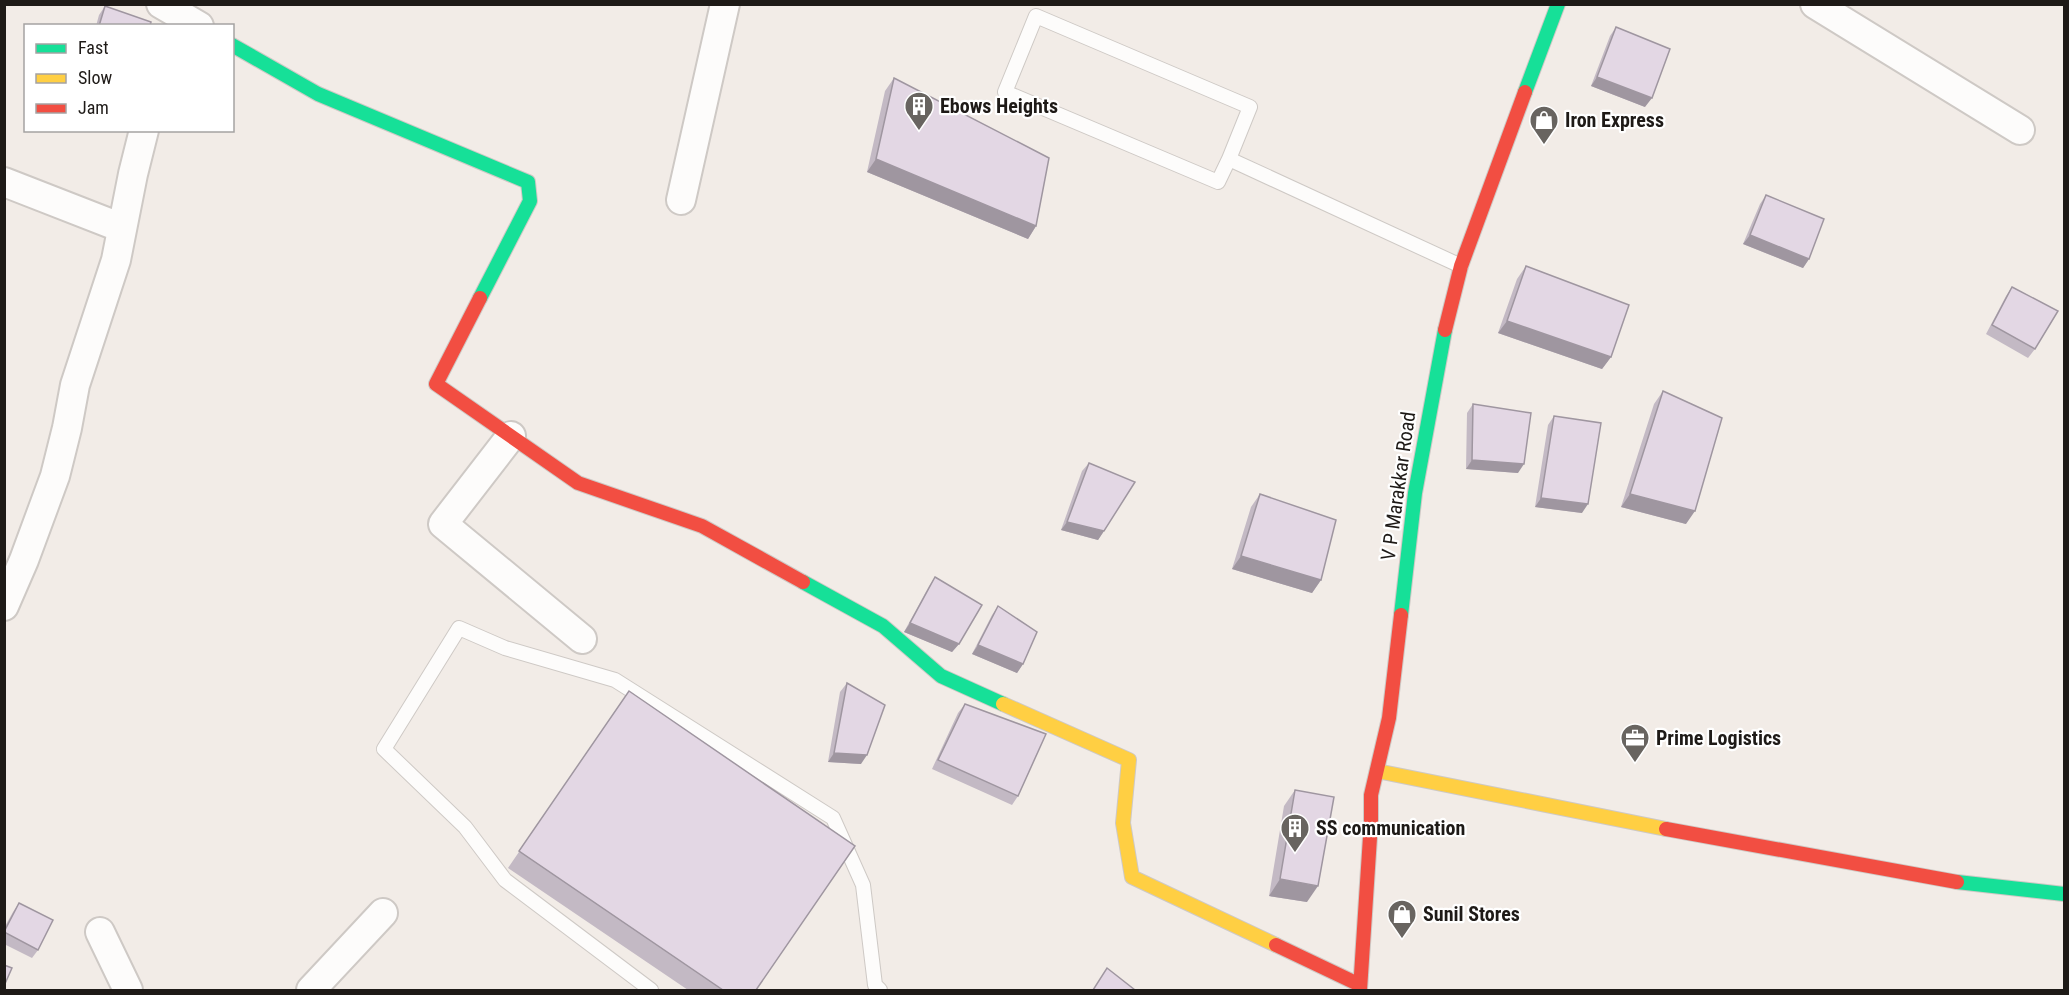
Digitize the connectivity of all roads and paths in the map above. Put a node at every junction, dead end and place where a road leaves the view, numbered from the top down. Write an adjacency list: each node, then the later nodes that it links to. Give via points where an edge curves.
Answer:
1 (725, 4): 11 (street)
2 (1558, 4): 13 (street, V P Marakkar Road)
3 (1815, 4): 7 (street)
4 (168, 14): 5 (street)
5 (194, 24)
6 (234, 46): 14 (street, via 318,94 528,182 530,201 436,384)
7 (2020, 130)
8 (144, 132): 12 (street)
9 (1229, 159): 9 (lane, via 1250,106 1036,16 1005,92 1218,182); 13 (lane)
10 (4, 183): 12 (street)
11 (681, 200)
12 (122, 228): 15 (street, via 116,260 75,385 55,476)
13 (1461, 266): 17 (street, V P Marakkar Road, via 1426,421 1389,718)
14 (511, 436): 16 (street, via 443,524); 21 (street, via 578,483 702,526 873,621 941,676 1129,760 1123,823 1132,877)
15 (4, 606)
16 (582, 639)
17 (1377, 771): 18 (street, via 1816,857 2021,891); 21 (street, V P Marakkar Road, via 1371,795)
18 (2064, 894)
19 (383, 913): 23 (street)
20 (100, 932): 22 (street)
21 (1360, 988)
22 (128, 990)
23 (311, 990)
24 (651, 990): 25 (lane, via 505,880 465,826 384,749 459,628 505,648 615,680 834,818 863,885 875,985)
25 (880, 990)

